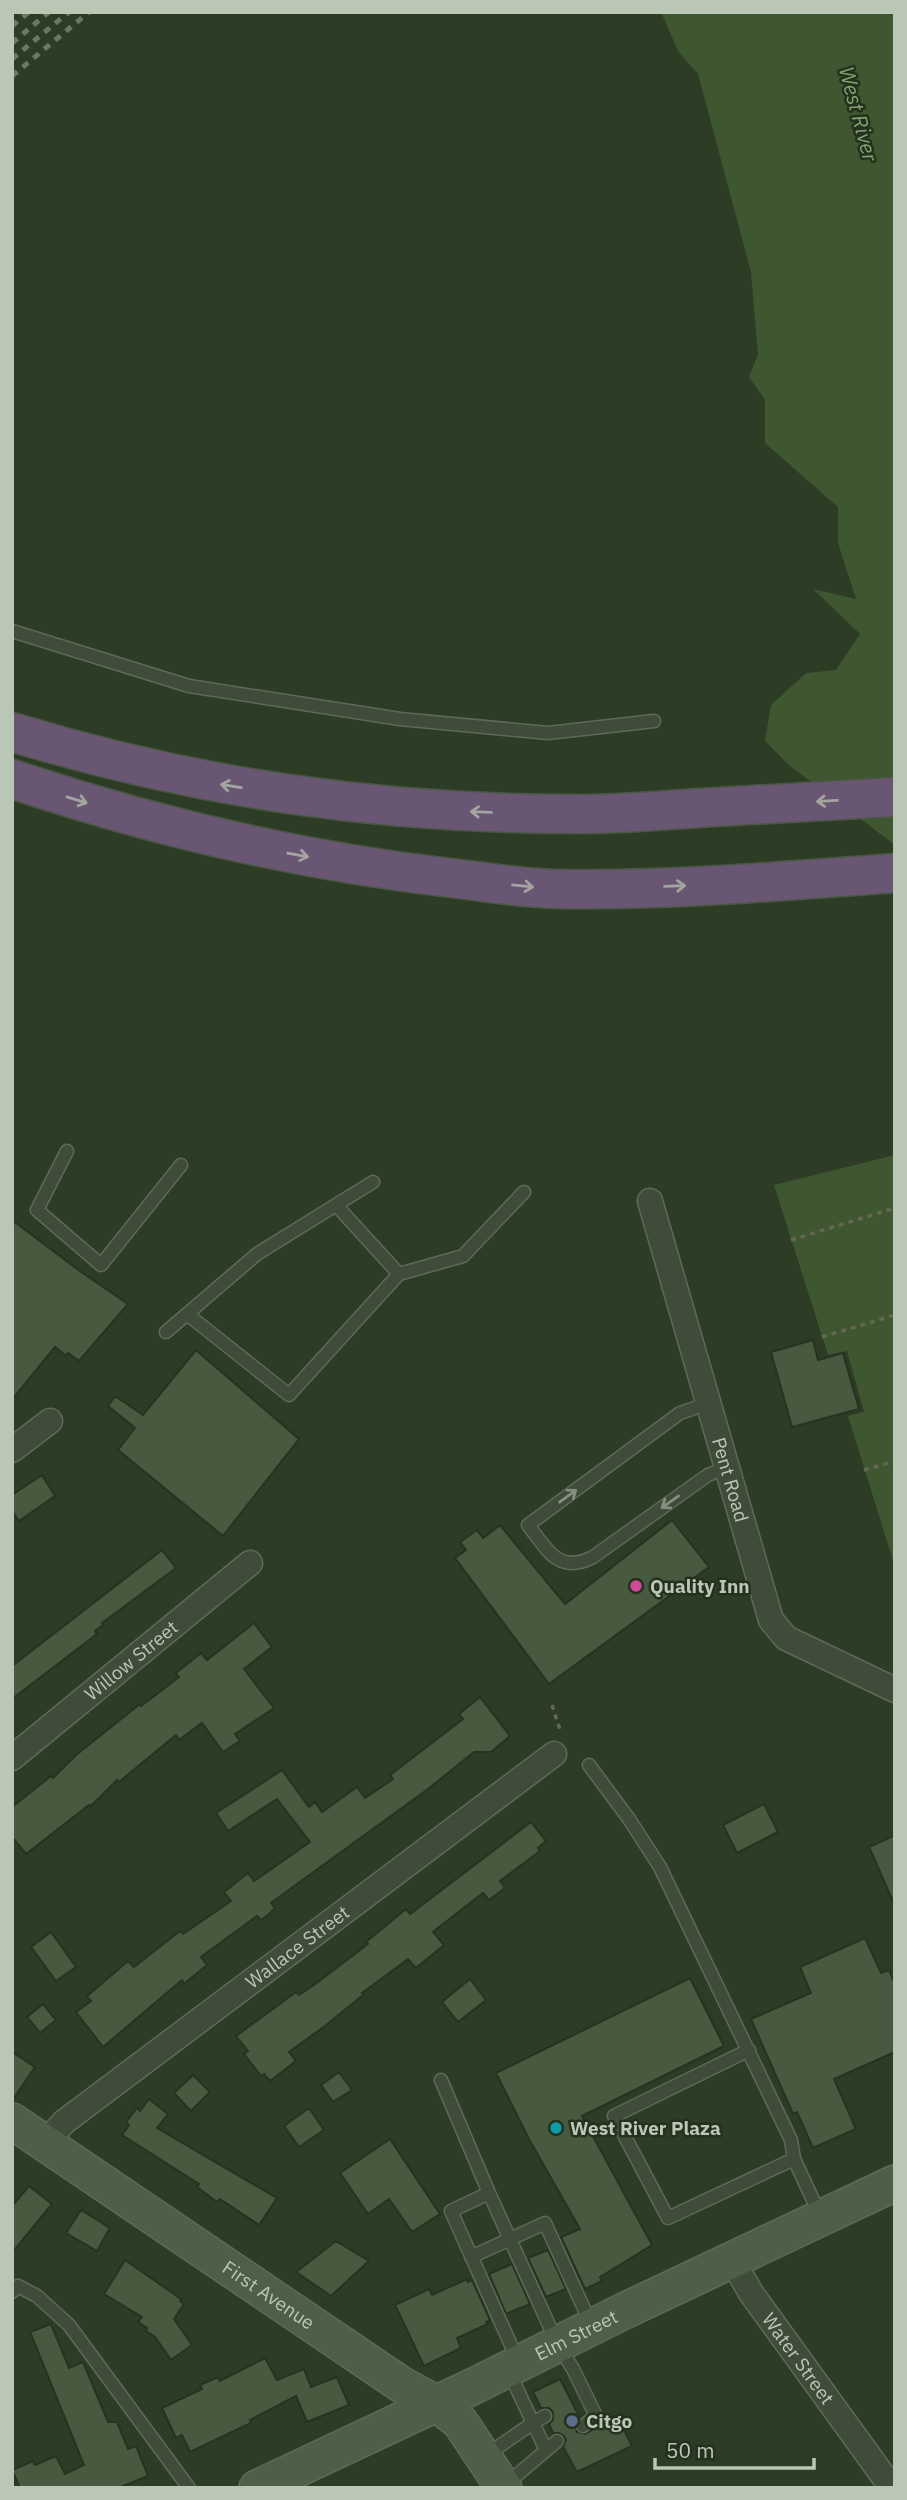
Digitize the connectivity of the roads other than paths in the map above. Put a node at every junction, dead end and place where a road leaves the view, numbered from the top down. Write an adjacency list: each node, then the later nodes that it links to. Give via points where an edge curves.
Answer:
1 (12, 631): 2 (lane, via 190,686 400,719 548,733)
2 (654, 721)
3 (12, 732): 5 (highway, one-way to 3, via 598,814 436,810 204,782)
4 (12, 779): 6 (highway, one-way to 6, via 191,832 316,859 554,889 743,884)
5 (895, 797)
6 (895, 873)
7 (67, 1151): 8 (lane, via 37,1210 101,1265)
8 (181, 1165)
9 (373, 1182): 12 (lane)
10 (524, 1192): 13 (lane, via 463,1256)
11 (650, 1201): 16 (street, Pent Road)
12 (336, 1205): 13 (lane); 14 (lane, via 257,1254)
13 (399, 1275): 14 (lane, via 289,1395)
14 (187, 1314): 15 (lane)
15 (166, 1332)
16 (709, 1403): 19 (street, Pent Road); 19 (lane, one-way to 16, via 708,1475 580,1562 554,1557 528,1525 680,1413)
17 (50, 1421): 18 (street)
18 (12, 1450)
19 (728, 1467): 21 (street, Pent Road, via 771,1620 786,1637)
20 (250, 1563): 23 (street, Willow Street)
21 (895, 1690)
22 (554, 1754): 28 (street, Wallace Street, via 64,2122)
23 (12, 1758)
24 (589, 1765): 25 (lane, via 660,1867)
25 (749, 2050): 29 (lane, via 791,2140); 29 (lane, via 614,2116 668,2218)
26 (441, 2080): 31 (lane)
27 (12, 2121): 28 (main road, First Avenue)
28 (45, 2143): 44 (main road, First Avenue, via 402,2385)
29 (794, 2159): 32 (lane)
30 (895, 2183): 32 (main road, Elm Street)
31 (489, 2193): 33 (lane); 34 (lane, via 451,2211)
32 (821, 2218): 35 (main road, Elm Street)
33 (510, 2240): 34 (lane); 37 (lane, via 545,2223); 38 (lane)
34 (471, 2257): 39 (lane)
35 (732, 2260): 37 (main road, Elm Street); 53 (street, Water Street)
36 (12, 2292): 51 (lane, via 18,2286 37,2296 69,2325)
37 (592, 2328): 38 (main road, Elm Street)
38 (558, 2344): 39 (main road, Elm Street); 40 (lane)
39 (513, 2366): 44 (main road, Elm Street); 45 (lane)
40 (575, 2375): 41 (lane); 42 (lane)
41 (561, 2381)
42 (585, 2394): 43 (lane); 46 (lane, via 595,2414)
43 (571, 2401)
44 (437, 2403): 49 (main road, First Avenue, via 460,2421); 52 (main road, Elm Street)
45 (539, 2419): 48 (lane); 49 (lane)
46 (583, 2426)
47 (557, 2441): 48 (lane)
48 (546, 2451): 50 (lane)
49 (483, 2457): 50 (main road, First Avenue)
50 (503, 2487)
51 (189, 2488)
52 (257, 2488)
53 (892, 2488)

